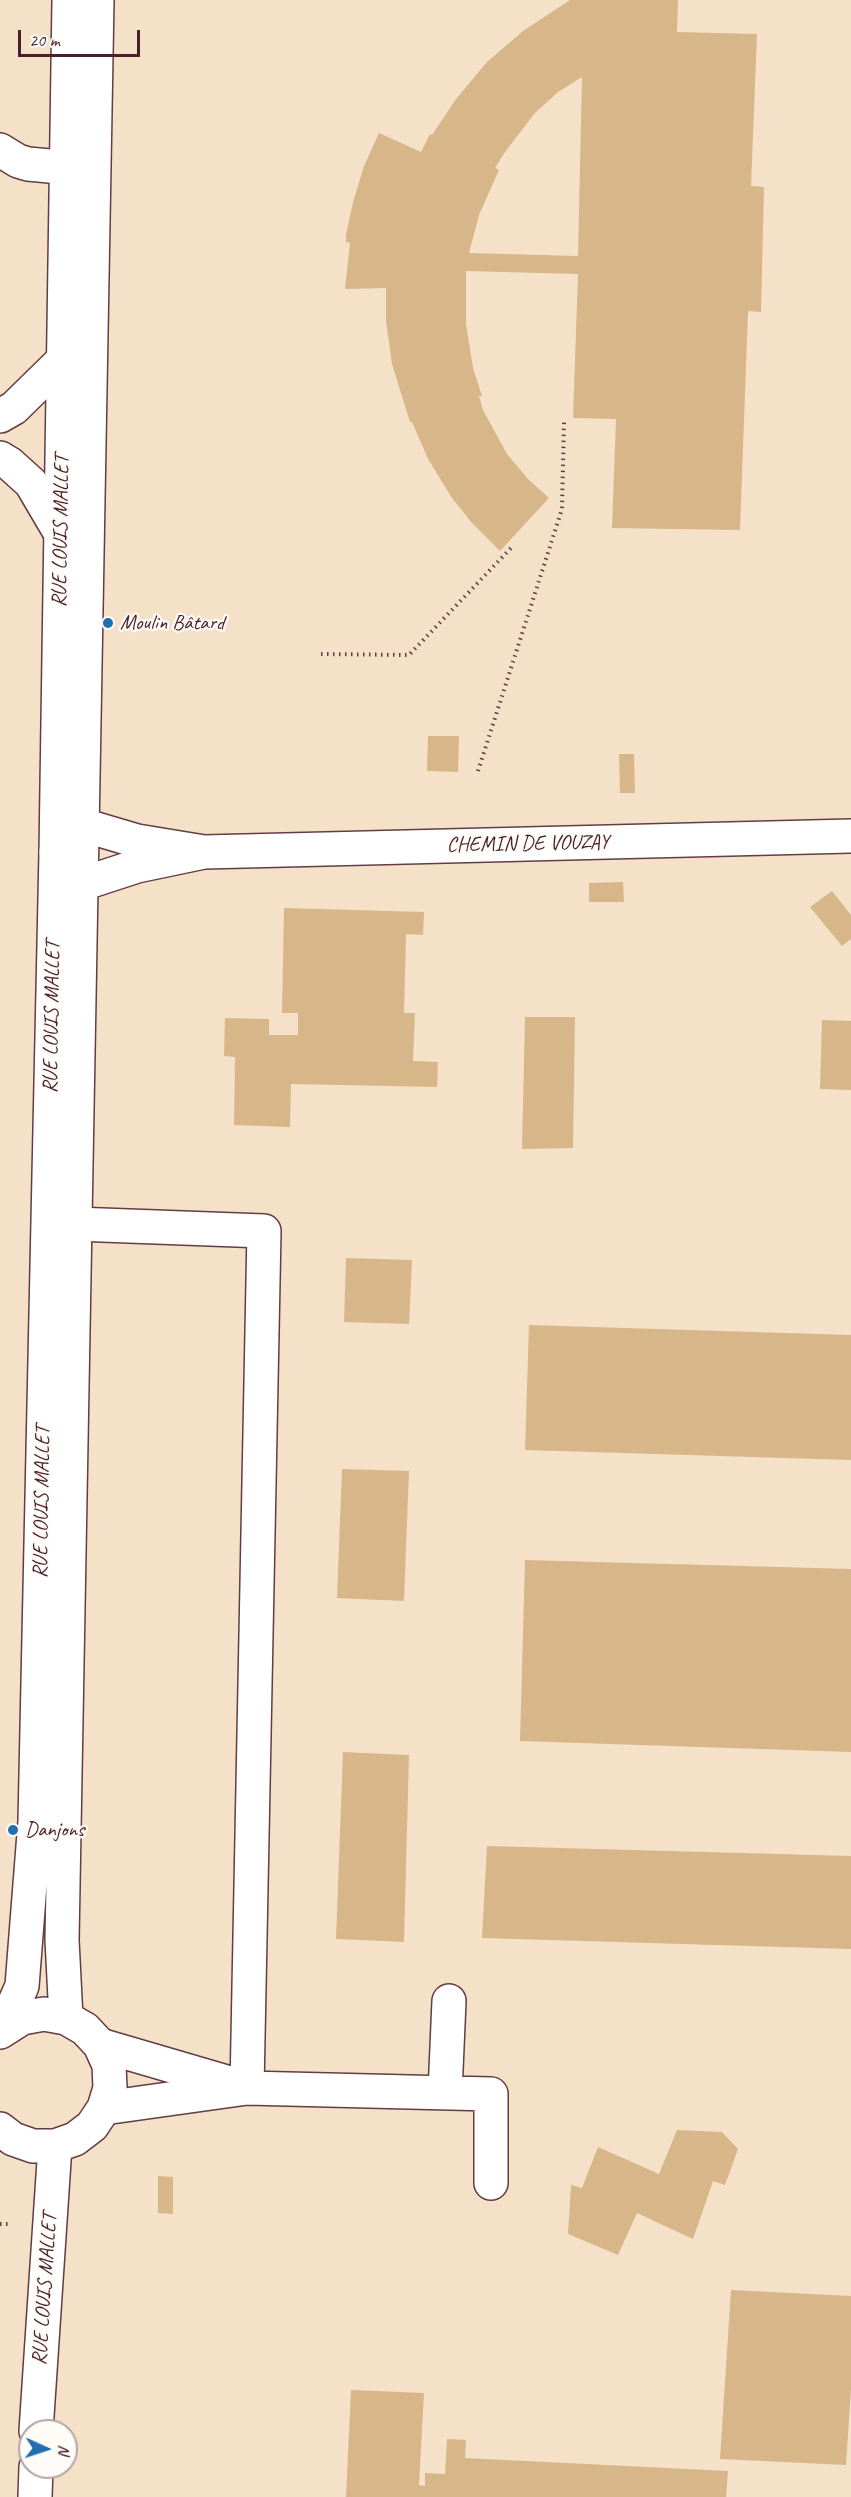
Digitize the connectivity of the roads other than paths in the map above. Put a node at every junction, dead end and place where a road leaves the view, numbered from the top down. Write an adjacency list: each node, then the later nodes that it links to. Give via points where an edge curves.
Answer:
1 (69, 0): 4 (main road, RUE LOUIS MALLET)
2 (97, 0): 4 (main road, RUE LOUIS MALLET)
3 (0, 150): 4 (main road, via 18,162)
4 (80, 169): 5 (main road, RUE LOUIS MALLET)
5 (77, 360): 6 (main road); 8 (main road, RUE LOUIS MALLET)
6 (0, 416)
7 (0, 458): 8 (main road, via 31,483)
8 (74, 534): 9 (main road, RUE LOUIS MALLET); 11 (main road, RUE LOUIS MALLET)
9 (83, 825): 11 (main road); 12 (main road, CHEMIN DE VOUZAY, via 136,841); 13 (main road, RUE LOUIS MALLET)
10 (851, 836): 12 (main road, CHEMIN DE VOUZAY)
11 (56, 852): 13 (main road); 17 (main road, RUE LOUIS MALLET, via 35,1821 22,1986)
12 (204, 852): 13 (main road, CHEMIN DE VOUZAY, via 137,866)
13 (82, 884): 14 (main road, RUE LOUIS MALLET)
14 (75, 1224): 16 (main road, RUE LOUIS MALLET, via 62,1940); 19 (main road, via 264,1231)
15 (448, 2001): 20 (main road)
16 (66, 2018): 17 (main road, RUE LOUIS MALLET, via 44,2014 22,2018); 18 (main road, RUE LOUIS MALLET, via 85,2029)
17 (1, 2030)
18 (100, 2045): 19 (main road); 21 (main road, RUE LOUIS MALLET, via 109,2066 110,2088)
19 (248, 2088): 20 (main road); 21 (main road)
20 (445, 2093): 24 (main road, via 491,2094)
21 (104, 2108): 23 (main road, RUE LOUIS MALLET, via 92,2126 75,2139)
22 (0, 2129): 23 (main road, RUE LOUIS MALLET, via 33,2146)
23 (55, 2146): 25 (main road, RUE LOUIS MALLET)
24 (491, 2183)
25 (37, 2419)
26 (36, 2479): 27 (main road)
27 (35, 2497)

